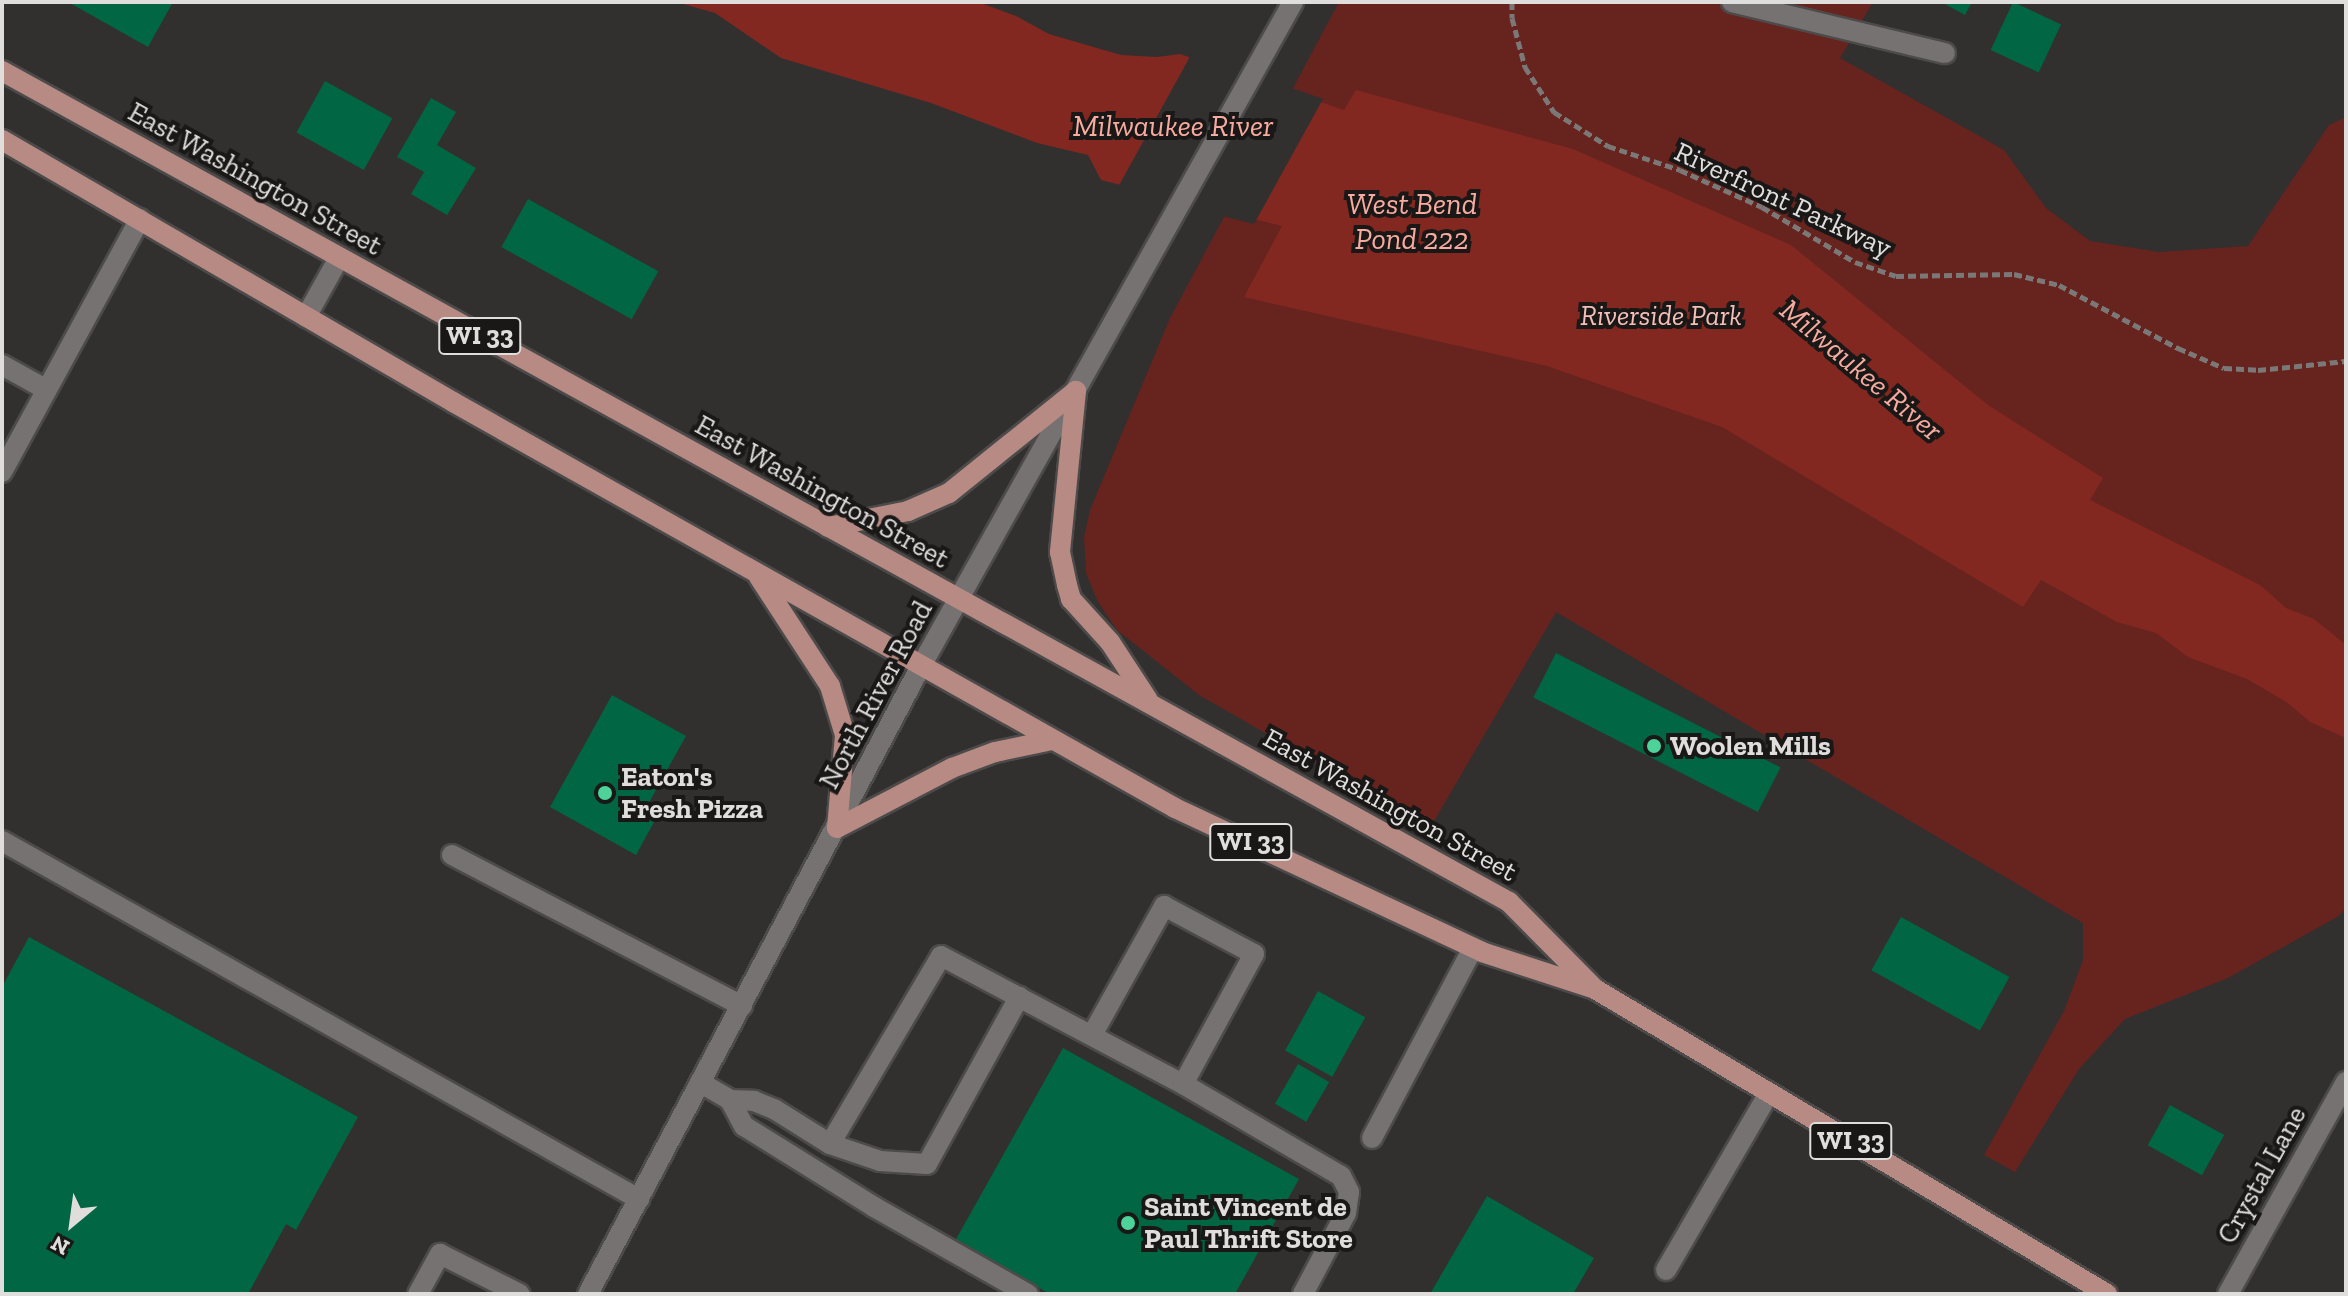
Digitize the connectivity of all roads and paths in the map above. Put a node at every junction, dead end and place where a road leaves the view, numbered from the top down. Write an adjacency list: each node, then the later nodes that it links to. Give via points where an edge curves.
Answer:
1 (1293, 2): 13 (street, North River Road)
2 (1512, 2): 10 (path, Riverfront Parkway, via 1525,67 1554,112 1608,146 1680,170 1762,207 1855,262 1896,276 2014,274 2059,285 2224,368)
3 (1732, 2): 4 (street)
4 (1945, 53)
5 (2, 71): 8 (main road, East Washington Street / WI 33)
6 (2, 140): 7 (main road, East Washington Street / WI 33)
7 (140, 219): 9 (main road, East Washington Street / WI 33); 12 (street)
8 (339, 258): 9 (street); 15 (main road, East Washington Street / WI 33)
9 (306, 317): 16 (main road, East Washington Street / WI 33)
10 (2346, 361)
11 (2, 365): 12 (street)
12 (47, 390): 14 (street)
13 (1076, 391): 15 (main road, via 949,493 908,511); 17 (street, North River Road); 19 (main road, via 1060,552 1067,585 1071,599 1110,642)
14 (2, 472)
15 (828, 527): 17 (main road, East Washington Street / WI 33)
16 (757, 574): 18 (main road, East Washington Street / WI 33); 21 (main road, via 830,686 845,735)
17 (959, 599): 18 (street, North River Road); 19 (main road, East Washington Street / WI 33)
18 (921, 666): 20 (main road, East Washington Street / WI 33); 21 (street, North River Road)
19 (1150, 703): 25 (main road, East Washington Street / WI 33, via 1509,902)
20 (1052, 740): 21 (main road, via 952,768); 24 (main road, East Washington Street / WI 33, via 1175,808)
21 (837, 828): 27 (street, North River Road)
22 (2, 841): 36 (street)
23 (452, 855): 27 (street)
24 (1473, 948): 25 (main road, East Washington Street / WI 33); 34 (street)
25 (1595, 989): 32 (main road, East Washington Street / WI 33)
26 (1019, 997): 28 (street); 35 (street, via 927,1164 880,1161); 35 (street, via 941,956)
27 (742, 1006): 30 (street, North River Road)
28 (1092, 1035): 31 (street); 31 (street, via 1164,906 1254,954)
29 (2346, 1082): 44 (street, Crystal Lane)
30 (701, 1083): 33 (street); 36 (street, North River Road)
31 (1183, 1084): 42 (street, via 1341,1176 1349,1192 1346,1213)
32 (1769, 1093): 37 (street); 43 (main road, East Washington Street / WI 33)
33 (730, 1100): 35 (street, via 774,1109); 41 (street, via 744,1126)
34 (1372, 1138)
35 (830, 1144)
36 (639, 1199): 40 (street, North River Road)
37 (1666, 1270)
38 (418, 1294): 39 (street, via 440,1254)
39 (520, 1294)
40 (588, 1294)
41 (1028, 1294)
42 (1303, 1294)
43 (2107, 1294)
44 (2228, 1294)

